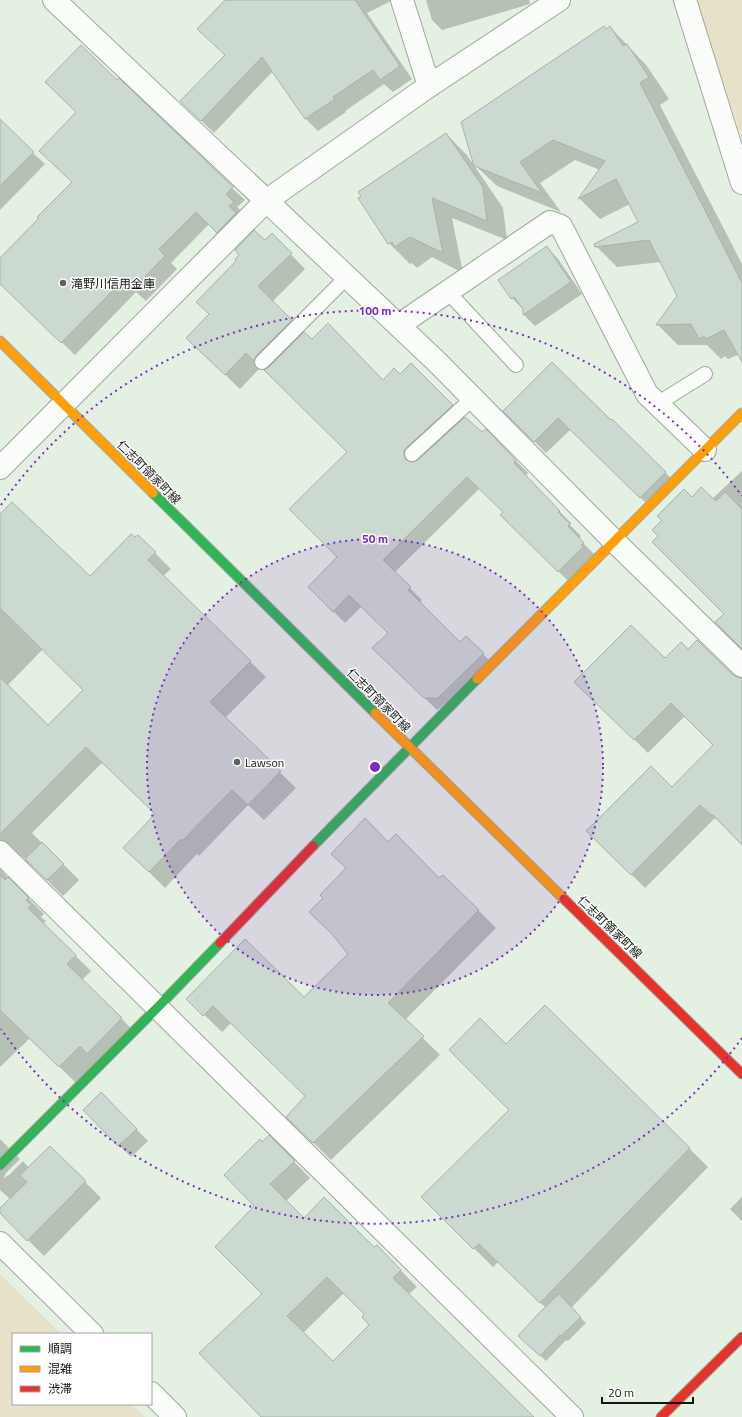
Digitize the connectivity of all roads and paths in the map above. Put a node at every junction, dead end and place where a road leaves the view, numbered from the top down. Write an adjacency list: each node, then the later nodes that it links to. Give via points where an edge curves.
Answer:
1 (54, 0): 7 (street)
2 (402, 0): 5 (street)
3 (559, 0): 5 (street)
4 (685, 0): 6 (street)
5 (429, 86): 7 (street)
6 (742, 183)
7 (266, 201): 8 (street); 16 (street)
8 (347, 277): 10 (street); 12 (lane)
9 (448, 292): 10 (street); 13 (lane); 17 (street, via 550,222 561,226 647,394)
10 (399, 325): 15 (street)
11 (0, 341): 16 (street, 仁志町領家町線)
12 (262, 362)
13 (516, 365)
14 (705, 374): 17 (lane)
15 (473, 398): 20 (lane); 22 (street)
16 (64, 404): 21 (street); 24 (street, 仁志町領家町線)
17 (657, 404): 19 (street)
18 (742, 413): 19 (street)
19 (705, 450): 22 (street)
20 (412, 454)
21 (0, 468)
22 (615, 542): 23 (street); 24 (street)
23 (742, 666)
24 (410, 747): 26 (street); 27 (street, 仁志町領家町線)
25 (0, 852): 26 (street)
26 (158, 1007): 28 (street); 34 (street)
27 (742, 1074)
28 (0, 1166)
29 (0, 1243): 30 (street)
30 (91, 1333)
31 (742, 1337): 35 (street)
32 (152, 1394): 33 (street)
33 (175, 1417)
34 (572, 1417)
35 (661, 1417)

